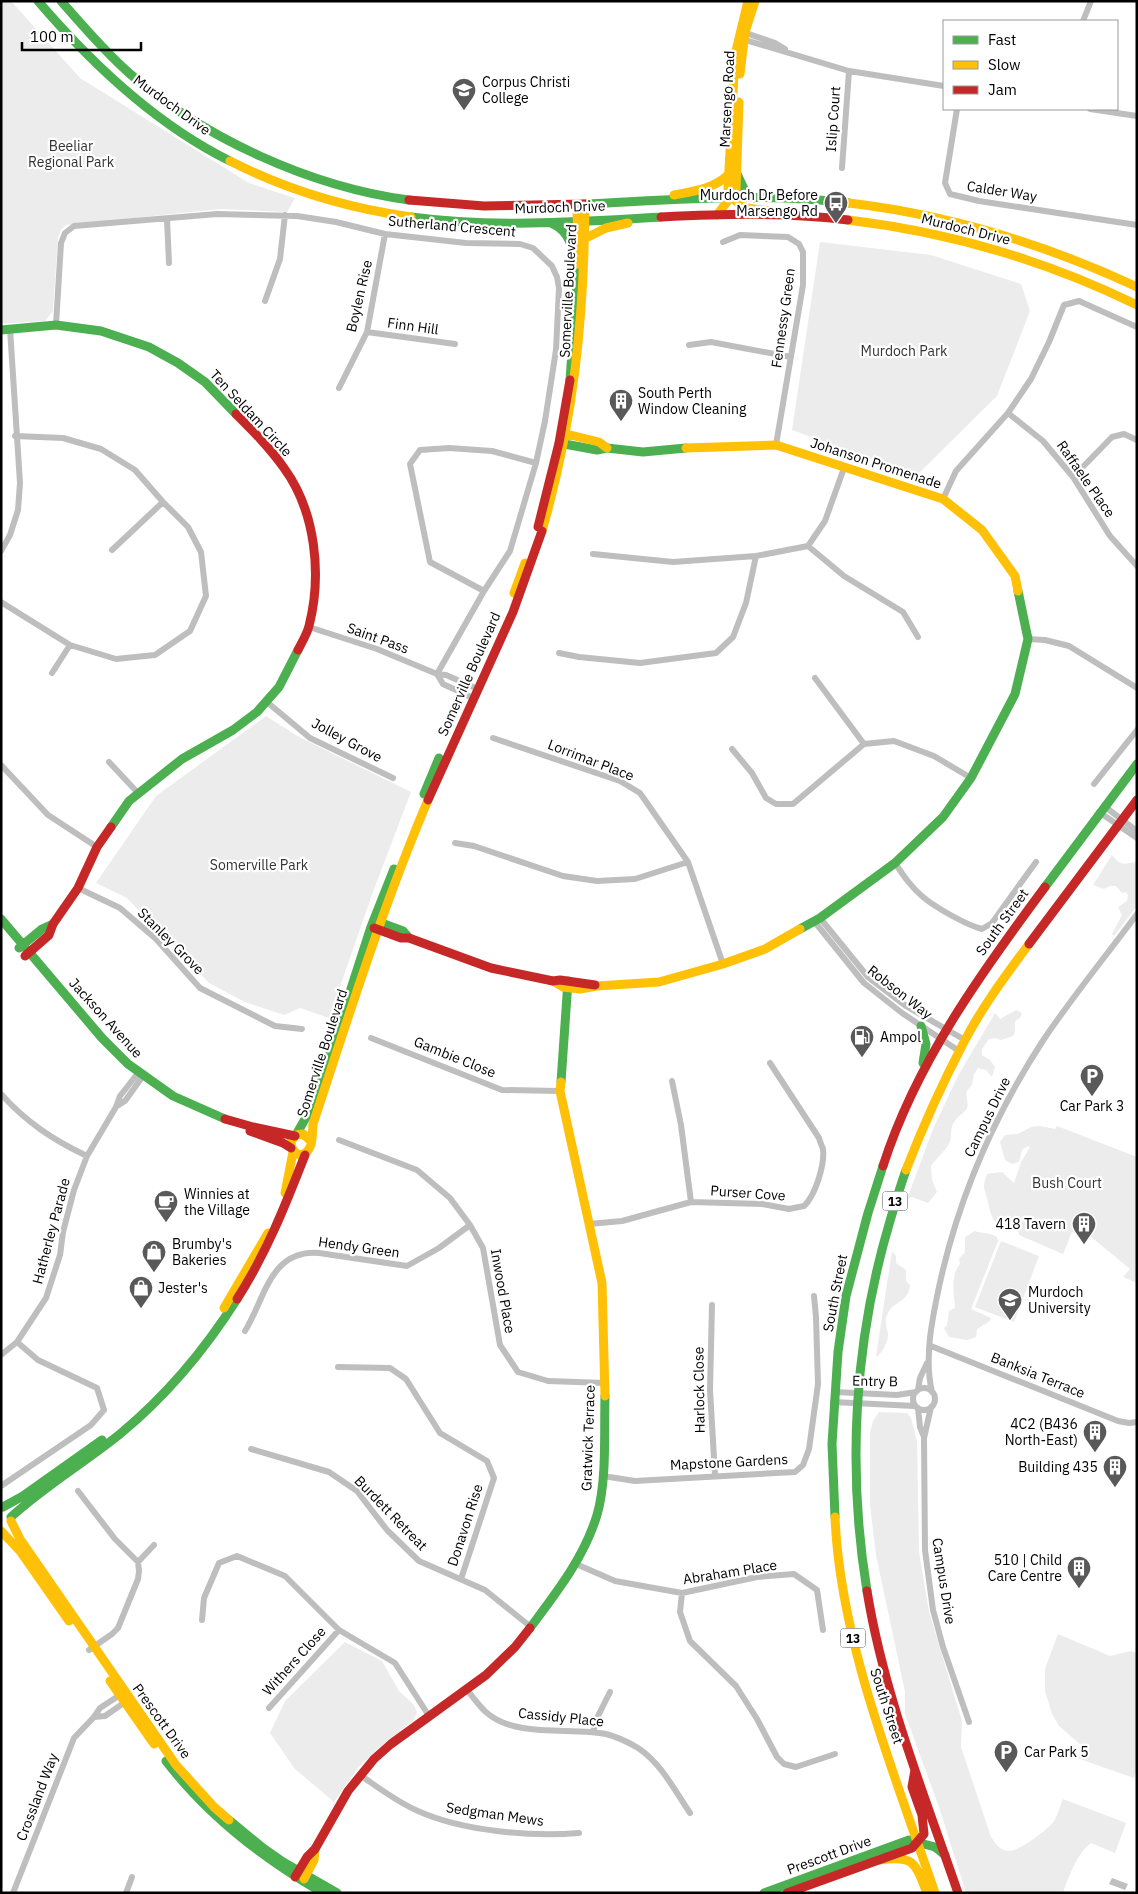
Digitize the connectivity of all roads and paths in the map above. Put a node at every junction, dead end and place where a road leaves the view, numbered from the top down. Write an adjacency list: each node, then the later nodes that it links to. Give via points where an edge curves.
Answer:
1 (38, 1): 25 (main road, Murdoch Drive, via 122,87 203,145 260,176 317,196 390,215 470,222)
2 (61, 1): 18 (main road, Murdoch Drive, via 102,48 167,102 246,149 322,180 416,200 484,206)
3 (748, 1): 7 (main road, Marsengo Road)
4 (755, 1): 7 (main road, Marsengo Road)
5 (1091, 1): 6 (street)
6 (1083, 20)
7 (741, 35): 8 (street, via 774,43 790,52); 14 (main road, Marsengo Road)
8 (849, 71): 9 (street); 13 (street, Islip Court)
9 (943, 86)
10 (957, 110): 26 (street, Calder Way, via 945,183 950,194)
11 (1097, 110): 12 (street)
12 (1137, 116)
13 (842, 168)
14 (733, 174): 15 (main road, Marsengo Road, via 736,190); 16 (main road); 17 (main road, via 712,188)
15 (731, 198): 16 (main road, Murdoch Drive); 17 (main road, Murdoch Drive); 19 (main road, Marsengo Road); 21 (main road, via 734,203 747,208)
16 (754, 198): 31 (main road, Murdoch Drive, via 840,202 938,218 1042,247)
17 (654, 200): 18 (main road, Murdoch Drive)
18 (581, 204): 24 (main road, Somerville Boulevard)
19 (717, 214): 21 (main road, Murdoch Drive); 22 (main road, Murdoch Drive)
20 (285, 215): 23 (street, Sutherland Crescent, via 217,214); 27 (street, Sutherland Crescent, via 336,222); 33 (street, via 280,260)
21 (790, 215): 34 (main road, Murdoch Drive, via 896,227 981,246 1066,273)
22 (684, 216): 24 (main road, Murdoch Drive); 28 (main road, via 606,228)
23 (167, 218): 30 (street); 35 (street, Sutherland Crescent, via 74,226 68,230 62,243)
24 (581, 220): 25 (main road, Murdoch Drive); 28 (main road, Somerville Boulevard); 32 (main road, Somerville Boulevard)
25 (545, 221): 32 (main road, via 563,227 567,234 572,247)
26 (1137, 225)
27 (385, 234): 38 (street, Boylen Rise); 48 (street, Sutherland Crescent, via 466,243 520,244 533,248 552,266 559,288 556,350)
28 (586, 238): 45 (main road, Somerville Boulevard, via 580,347)
29 (723, 242): 41 (street, Fennessy Green, via 740,236 778,236 792,239 801,248 803,285)
30 (169, 263)
31 (1137, 287)
32 (577, 288): 45 (main road, Somerville Boulevard)
33 (265, 301)
34 (1137, 305)
35 (56, 325): 37 (main road, Ten Seldam Circle); 61 (main road, Ten Seldam Circle, via 101,331 164,354 205,382 263,442 296,489 312,534 316,580)
36 (1137, 327): 43 (street, via 1079,301 1064,305 1031,379)
37 (6, 329): 44 (street)
38 (367, 332): 39 (street, Finn Hill); 42 (street, Boylen Rise)
39 (455, 344)
40 (689, 345): 41 (street, via 711,342)
41 (791, 357): 47 (street, Fennessy Green)
42 (339, 388)
43 (1008, 414): 50 (street, Raffaele Place, via 1043,441); 51 (street, via 956,470)
44 (15, 436): 52 (street, via 63,438 101,449 135,470); 55 (street, via 20,483 18,510)
45 (563, 439): 47 (main road, Johanson Promenade, via 599,442 607,448 643,452); 69 (main road, Somerville Boulevard, via 538,527)
46 (1137, 440): 50 (street, via 1124,434 1112,437)
47 (776, 445): 49 (main road, Johanson Promenade)
48 (536, 463): 59 (street, Sutherland Crescent, via 510,551); 59 (street, via 492,452 449,448 420,450 410,464 430,562)
49 (844, 468): 51 (main road, Johanson Promenade); 53 (street, via 825,521)
50 (1073, 477): 58 (street, Raffaele Place, via 1110,536)
51 (943, 499): 63 (main road, Johanson Promenade, via 982,530 1015,576)
52 (163, 502): 54 (street); 64 (street, via 188,527 201,552 206,596 190,632 155,655 116,659)
53 (808, 546): 57 (street); 62 (street, via 844,576 903,612)
54 (112, 550)
55 (1, 551)
56 (593, 554): 57 (street, via 673,562)
57 (756, 556): 65 (street, via 746,603 733,637 716,653 640,663)
58 (1137, 566)
59 (484, 591): 67 (street, Sutherland Crescent)
60 (1, 602): 64 (street)
61 (309, 628): 67 (street, Saint Pass, via 377,649); 72 (main road, Ten Seldam Circle, via 288,671)
62 (918, 637)
63 (1028, 639): 70 (street, via 1069,646); 81 (main road, Johanson Promenade, via 1015,694)
64 (70, 645): 66 (street)
65 (559, 653)
66 (52, 673)
67 (438, 674): 69 (street, Saint Pass); 71 (street, Saint Pass, via 443,684)
68 (815, 678): 75 (street)
69 (475, 688): 71 (main road, Somerville Boulevard)
70 (1137, 688)
71 (471, 697): 99 (main road, Somerville Boulevard, via 429,780)
72 (267, 702): 80 (street, Jolley Grove, via 310,738); 83 (main road, Ten Seldam Circle, via 233,730 182,759)
73 (1137, 730): 82 (street)
74 (493, 738): 91 (street, Lorrimar Place, via 620,781 640,793)
75 (864, 744): 76 (street, via 793,804 776,804 766,798 752,773); 81 (street, via 894,741 934,756)
76 (732, 750)
77 (109, 762): 83 (street)
78 (1137, 764): 85 (main road, South Street / 13)
79 (1, 765): 90 (street, via 48,815)
80 (393, 778)
81 (971, 778): 93 (main road, Johanson Promenade, via 943,818)
82 (1094, 784)
83 (138, 793): 90 (main road, Ten Seldam Circle, via 129,800)
84 (1137, 800): 86 (main road, South Street / 13)
85 (1101, 809): 86 (street); 107 (main road, South Street / 13, via 996,953)
86 (1120, 822): 87 (street); 88 (street); 110 (main road, South Street / 13, via 1012,967)
87 (1137, 831)
88 (1137, 838)
89 (455, 843): 91 (street, via 474,846 563,876 598,881 635,879)
90 (97, 847): 94 (main road, Ten Seldam Circle)
91 (688, 862): 103 (street, Lorrimar Place)
92 (1036, 862): 93 (street, via 992,923 982,929 923,898)
93 (895, 863): 97 (main road, Johanson Promenade)
94 (78, 888): 98 (main road, Ten Seldam Circle); 106 (street, Stanley Grove, via 120,908 156,939 200,988 275,1026)
95 (1137, 914): 131 (street, Campus Drive, via 1046,1037 993,1130 950,1244 932,1320)
96 (1, 919): 101 (main road, Jackson Avenue)
97 (817, 920): 103 (main road, Johanson Promenade, via 765,949); 105 (street, Robson Way, via 864,983); 107 (street, Robson Way, via 868,977 906,1006)
98 (53, 924): 101 (main road, Ten Seldam Circle); 102 (main road, Ten Seldam Circle, via 49,935)
99 (376, 925): 104 (main road, Johanson Promenade, via 403,930 409,938 491,968 553,981 559,986); 118 (main road, Somerville Boulevard, via 314,1103); 120 (main road, Somerville Boulevard)
100 (1, 927): 101 (main road, Jackson Avenue)
101 (21, 947): 102 (main road, Jackson Avenue)
102 (27, 954): 113 (main road, Jackson Avenue)
103 (723, 964): 104 (main road, Johanson Promenade, via 659,982 588,989)
104 (571, 984): 116 (main road, Gratwick Terrace, via 572,1000 563,1038)
105 (922, 1026): 109 (street, Robson Way); 115 (main road, via 927,1049)
106 (302, 1029)
107 (947, 1030): 109 (main road, South Street / 13); 110 (street, Robson Way)
108 (371, 1038): 116 (street, Gambie Close, via 502,1090)
109 (942, 1039): 111 (street, Robson Way); 115 (main road, South Street / 13)
110 (965, 1040): 111 (main road, South Street / 13)
111 (959, 1051): 139 (main road, South Street / 13, via 924,1123 890,1216 865,1327)
112 (770, 1063): 124 (street, Purser Cove, via 823,1148 813,1194 804,1206 797,1208)
113 (139, 1077): 118 (main road, Jackson Avenue, via 187,1103 250,1126); 121 (main road, Jackson Avenue, via 185,1108 283,1143); 123 (street, Hatherley Parade)
114 (672, 1081): 124 (street, via 682,1125)
115 (918, 1081): 137 (main road, South Street / 13, via 889,1148 856,1253 846,1296)
116 (560, 1091): 125 (main road, Gratwick Terrace)
117 (1, 1094): 123 (street, via 17,1112 56,1142)
118 (295, 1136): 120 (main road, Somerville Boulevard, via 303,1134); 121 (main road, Somerville Boulevard, via 291,1141)
119 (339, 1140): 126 (street, Inwood Place, via 417,1170 450,1198)
120 (310, 1141): 122 (main road, Somerville Boulevard, via 310,1150)
121 (292, 1150): 122 (main road, via 298,1155); 151 (main road, Somerville Boulevard, via 287,1187 266,1237 230,1300 193,1351 114,1431 23,1496)
122 (305, 1154): 152 (main road, Somerville Boulevard, via 278,1225 255,1270 235,1304 194,1357 123,1431 30,1498)
123 (86, 1156): 130 (street, Hatherley Parade, via 46,1298)
124 (691, 1202): 125 (street, Purser Cove, via 622,1221)
125 (589, 1224): 135 (main road, Gratwick Terrace, via 602,1283)
126 (470, 1225): 129 (street, Hendy Green, via 407,1266 319,1253 298,1254 281,1265 272,1276); 135 (street, Inwood Place, via 484,1248 500,1345 518,1372 548,1381)
127 (814, 1296): 147 (street, Mapstone Gardens, via 818,1384 809,1449 803,1465 795,1472)
128 (712, 1305): 147 (street, Harlock Close, via 710,1390)
129 (244, 1331)
130 (17, 1342): 132 (street, Hatherley Parade); 149 (street, via 38,1360 97,1388 104,1410 91,1425)
131 (930, 1346): 133 (street, Campus Drive); 144 (street, Banksia Terrace, via 1124,1423)
132 (1, 1355)
133 (928, 1362): 136 (street, Campus Drive); 138 (street, Campus Drive)
134 (338, 1367): 157 (street, Donavon Rise, via 390,1368 406,1379 440,1433 487,1461 494,1478)
135 (605, 1383): 148 (main road, Gratwick Terrace)
136 (917, 1391): 138 (street, via 924,1388); 139 (street, Entry B, via 897,1395); 142 (street, Campus Drive, via 913,1398)
137 (834, 1392): 139 (street, Entry B); 140 (main road, South Street / 13)
138 (932, 1392): 143 (street, Campus Drive, via 935,1401)
139 (857, 1394): 141 (main road, South Street / 13)
140 (833, 1402): 141 (street, Entry B); 175 (main road, South Street / 13, via 836,1541 847,1610 868,1694)
141 (856, 1404): 142 (street, Entry B); 172 (main road, South Street / 13, via 858,1524 867,1595 880,1657)
142 (916, 1407): 143 (street, via 925,1410); 145 (street, Campus Drive)
143 (932, 1407): 145 (street, Campus Drive)
144 (1137, 1422)
145 (924, 1438): 169 (street, Campus Drive, via 925,1550 933,1610)
146 (251, 1449): 157 (street, Burdett Retreat, via 329,1472 357,1491 387,1530 419,1562)
147 (714, 1475): 148 (street, Mapstone Gardens, via 635,1480)
148 (603, 1476): 156 (main road, Gratwick Terrace, via 597,1515)
149 (1, 1486)
150 (78, 1491): 155 (street, via 115,1539)
151 (2, 1507): 152 (main road, Prescott Drive, via 9,1511)
152 (11, 1519): 153 (main road, Somerville Boulevard); 163 (main road, Prescott Drive, via 20,1539)
153 (1, 1530): 163 (main road, Prescott Drive)
154 (154, 1544): 155 (street)
155 (138, 1562): 163 (street, via 138,1579 122,1622 112,1634)
156 (576, 1564): 158 (street, Abraham Place, via 615,1581); 160 (main road, Gratwick Terrace)
157 (461, 1579): 160 (street, Burdett Retreat, via 486,1590)
158 (682, 1593): 162 (street, Abraham Place, via 757,1577 794,1574 817,1590); 171 (street, via 680,1612 690,1641 736,1686 777,1757 784,1764 796,1767)
159 (202, 1620): 161 (street, via 204,1598 218,1563 237,1556 285,1576)
160 (531, 1627): 164 (main road, Gratwick Terrace, via 500,1662)
161 (338, 1630): 167 (street, Withers Close); 168 (street, via 395,1664)
162 (823, 1630)
163 (91, 1648): 166 (main road, Prescott Drive)
164 (467, 1690): 168 (main road, Gratwick Terrace); 170 (street, Cassidy Place, via 487,1713 507,1723 533,1730)
165 (610, 1692): 170 (street)
166 (124, 1697): 181 (main road, Prescott Drive, via 176,1774 218,1820 243,1842); 183 (street, Crossland Way, via 105,1716 94,1717 74,1738)
167 (269, 1708)
168 (429, 1716): 173 (main road, Gratwick Terrace, via 391,1744)
169 (969, 1722)
170 (593, 1732): 174 (street, Cassidy Place, via 607,1734 639,1748 660,1768)
171 (835, 1754)
172 (916, 1769): 178 (main road, via 912,1787 924,1827 924,1834); 179 (main road, South Street / 13)
173 (360, 1775): 176 (street, Sedgman Mews, via 398,1802 444,1821 533,1834); 181 (main road, Gratwick Terrace, via 337,1807 315,1849 306,1857)
174 (690, 1813)
175 (912, 1825): 177 (main road); 178 (main road, South Street / 13)
176 (579, 1833)
177 (903, 1842): 178 (main road, Prescott Drive); 187 (main road, Prescott Drive)
178 (918, 1842): 179 (main road, Prescott Drive, via 935,1847); 180 (main road, Prescott Drive, via 912,1848); 190 (main road, South Street / 13)
179 (945, 1855): 191 (main road, South Street / 13)
180 (879, 1860): 188 (main road, Prescott Drive); 189 (main road, via 910,1860 916,1865)
181 (300, 1876): 185 (main road, Prescott Drive); 186 (main road, Prescott Drive)
182 (132, 1877): 184 (street)
183 (13, 1893)
184 (126, 1893)
185 (323, 1893)
186 (337, 1893)
187 (764, 1893)
188 (787, 1893)
189 (927, 1893)
190 (935, 1893)
191 (958, 1893)

